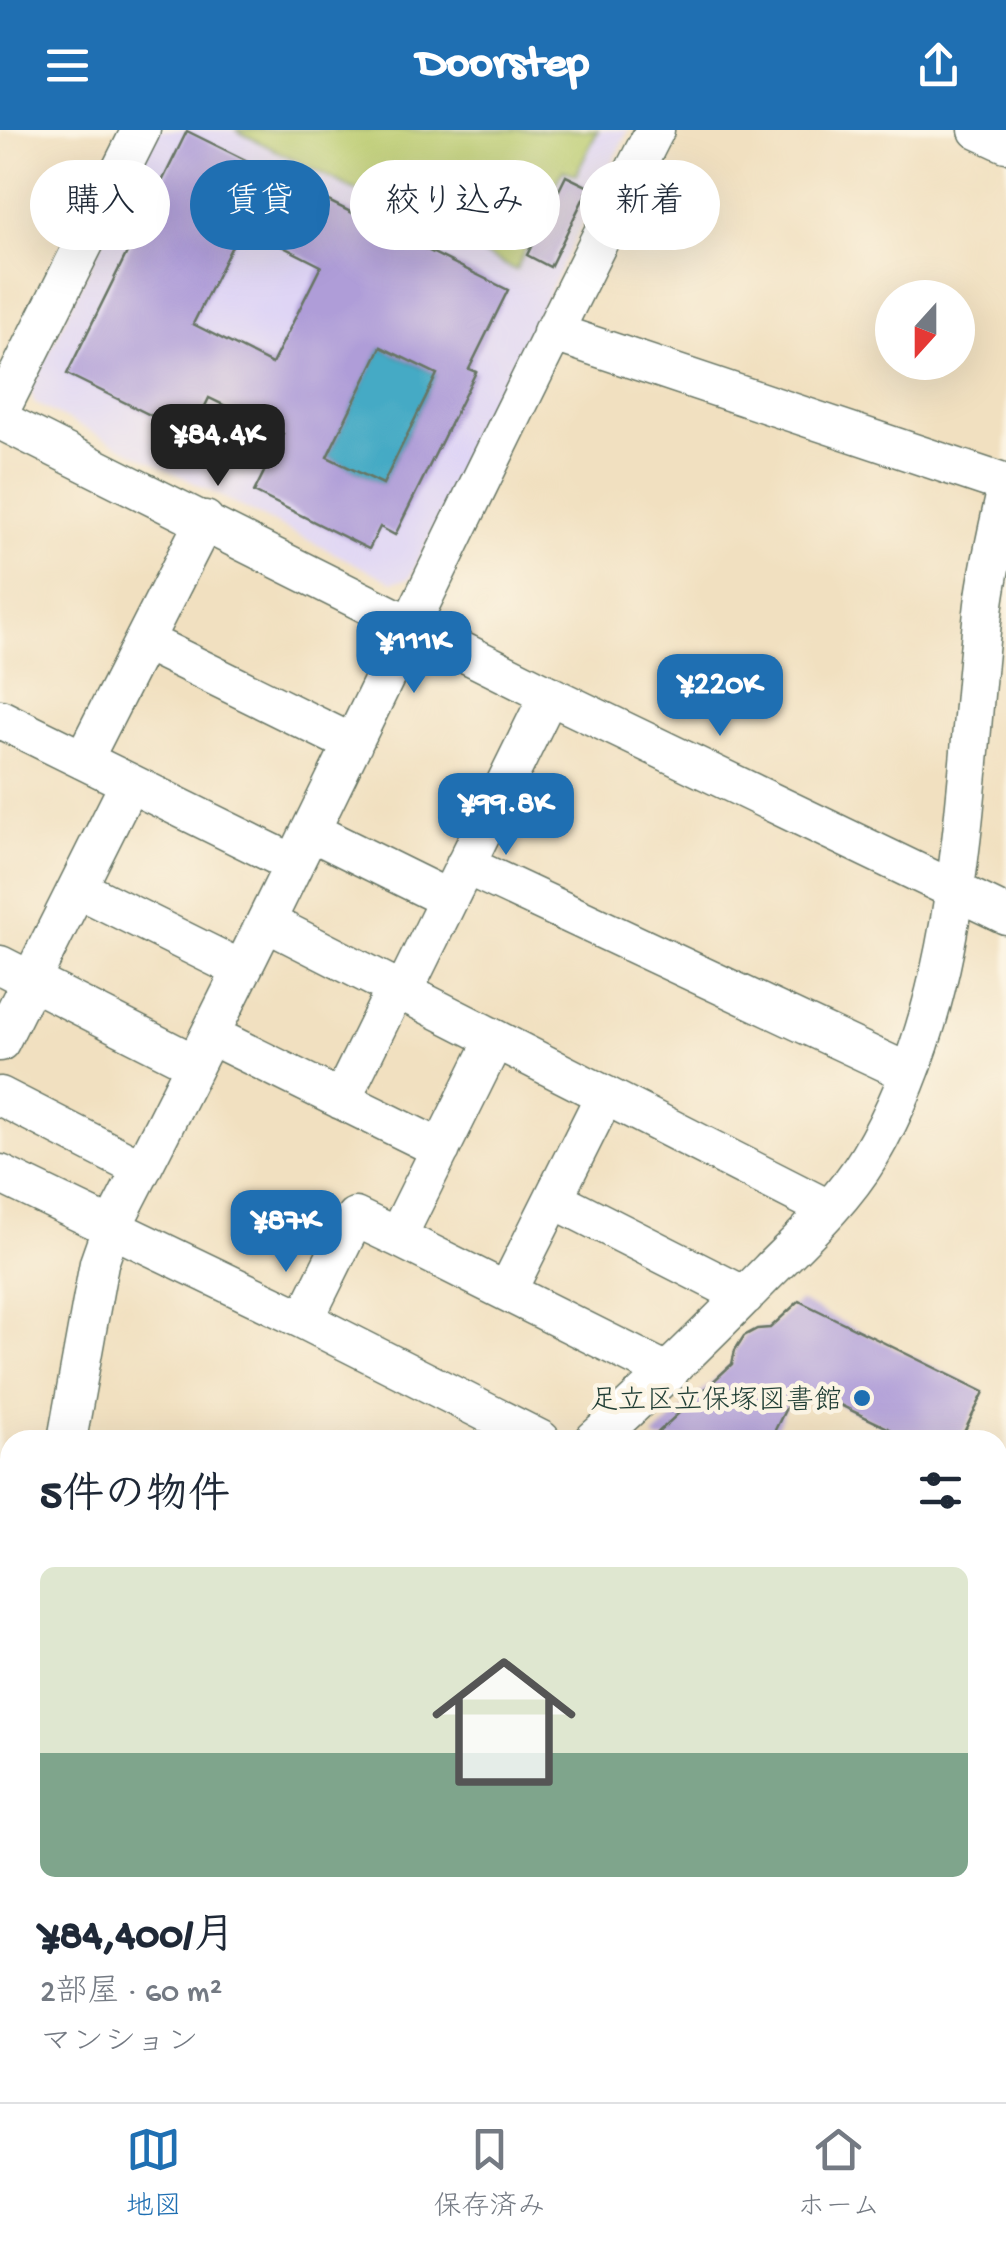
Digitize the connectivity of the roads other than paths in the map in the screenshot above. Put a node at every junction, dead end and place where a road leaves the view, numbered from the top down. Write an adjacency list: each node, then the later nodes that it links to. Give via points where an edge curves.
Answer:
1 (141, 130): 6 (street)
2 (655, 130): 5 (street)
3 (978, 130): 4 (street)
4 (1006, 143)
5 (552, 332): 8 (street); 12 (street)
6 (0, 411)
7 (0, 420): 10 (street)
8 (1006, 484)
9 (1006, 492): 11 (street)
10 (204, 520): 12 (street); 13 (street)
11 (996, 604): 22 (street)
12 (406, 623): 14 (street); 16 (street)
13 (144, 641): 16 (street); 17 (street)
14 (549, 694): 20 (street); 22 (street)
15 (0, 719): 17 (street)
16 (353, 744): 19 (street)
17 (83, 760): 18 (street)
18 (128, 784): 19 (street); 21 (street)
19 (302, 847): 23 (street); 25 (street)
20 (465, 865): 23 (street); 32 (street)
21 (77, 888): 26 (street); 27 (street)
22 (954, 889): 24 (street); 32 (street, via 941,968)
23 (448, 900): 28 (street)
24 (1006, 915)
25 (266, 922): 26 (street); 28 (street)
26 (242, 970): 31 (street)
27 (15, 973): 30 (street); 31 (street)
28 (400, 990): 29 (street); 35 (street)
29 (495, 1039): 33 (street); 36 (street)
30 (0, 1042)
31 (203, 1049): 35 (street); 37 (street)
32 (909, 1074): 40 (street, via 867,1162)
33 (605, 1095): 39 (street); 40 (street)
34 (0, 1096): 37 (street)
35 (341, 1100): 36 (street)
36 (440, 1149): 42 (street)
37 (142, 1168): 41 (street)
38 (0, 1174): 41 (street)
39 (554, 1199): 43 (street); 44 (street)
40 (828, 1209): 44 (street)
41 (111, 1229): 45 (street); 47 (street)
42 (397, 1236): 43 (street); 45 (street, via 355,1217)
43 (508, 1291): 46 (street)
44 (745, 1296): 46 (street)
45 (304, 1320): 48 (street)
46 (669, 1374): 49 (street)
47 (69, 1430)
48 (520, 1430)
49 (605, 1430)

